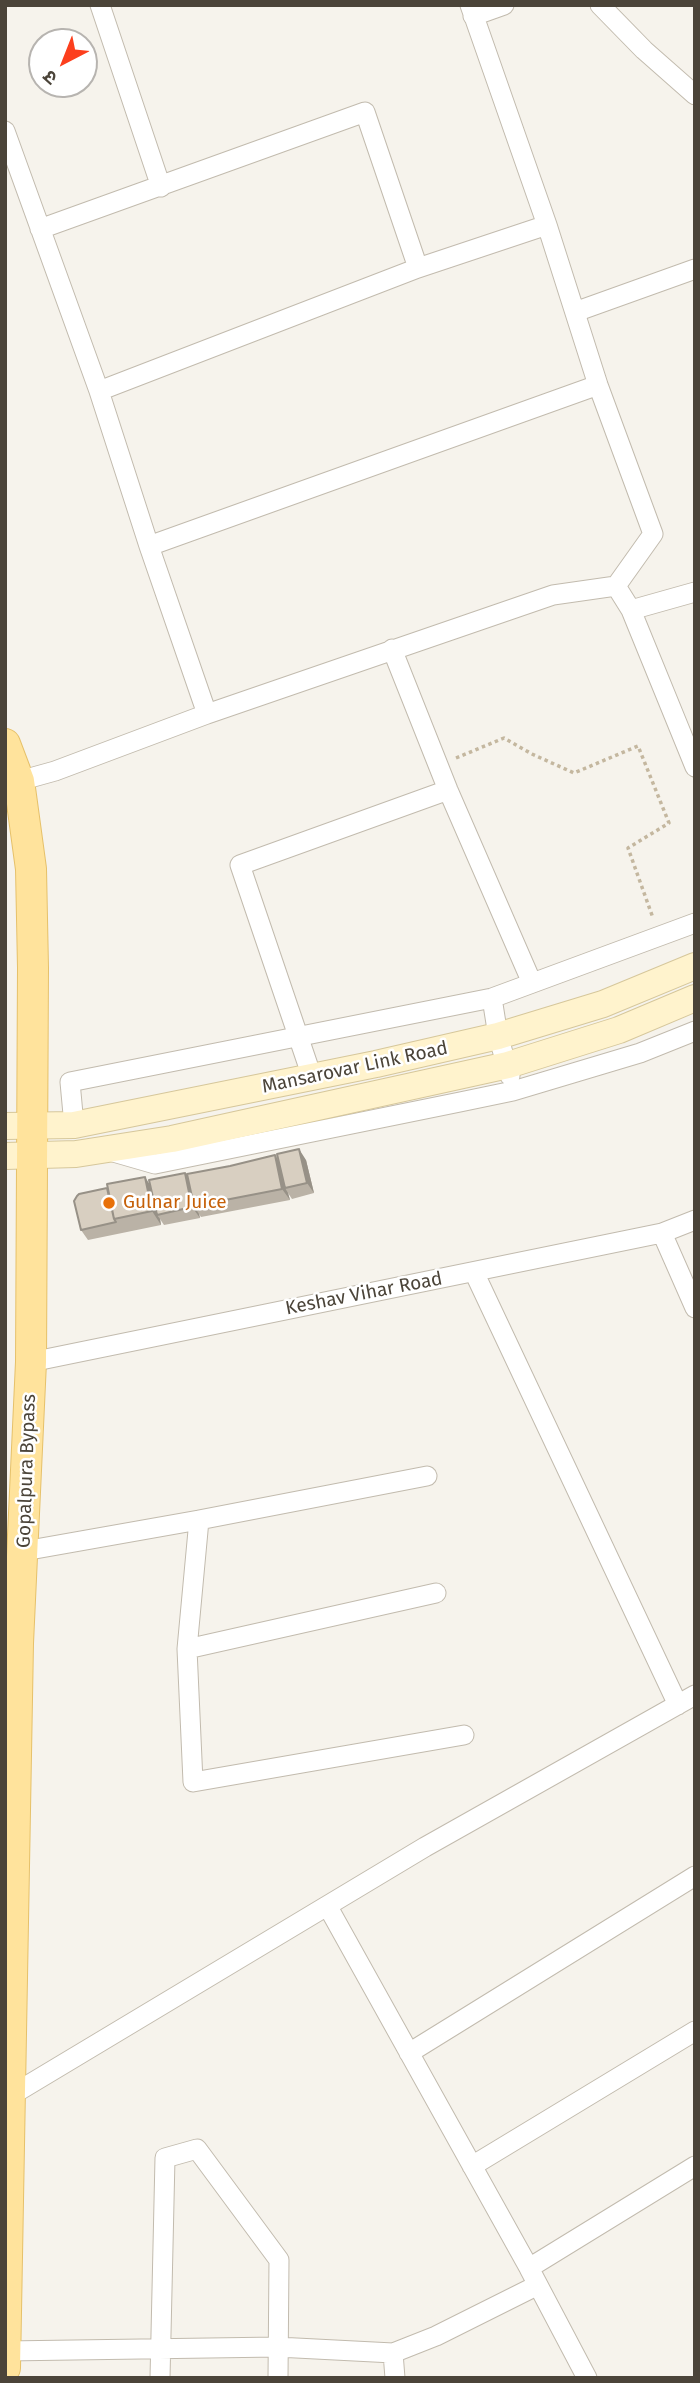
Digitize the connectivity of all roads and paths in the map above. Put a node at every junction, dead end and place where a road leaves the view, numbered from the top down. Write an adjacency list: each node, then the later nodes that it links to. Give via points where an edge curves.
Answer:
1 (100, 5): 7 (street)
2 (504, 5): 4 (street)
3 (600, 5): 5 (street)
4 (472, 11): 8 (street)
5 (695, 95)
6 (5, 131): 9 (street)
7 (160, 187): 9 (street); 10 (street, via 365,112)
8 (547, 225): 10 (street); 12 (street)
9 (40, 229): 14 (street)
10 (418, 268): 14 (street)
11 (695, 269): 12 (street)
12 (575, 313): 13 (street)
13 (598, 385): 15 (street); 16 (street, via 653,534)
14 (99, 391): 15 (street)
15 (149, 546): 20 (street)
16 (616, 586): 18 (street); 19 (street, via 553,595)
17 (695, 592): 18 (street)
18 (631, 610): 23 (street)
19 (391, 649): 20 (street); 22 (street)
20 (207, 714): 24 (street)
21 (5, 744): 24 (main road, Gopalpura Bypass)
22 (438, 765): 25 (street); 27 (path, via 504,738 574,773 638,746 669,824 628,848)
23 (695, 768)
24 (19, 781): 38 (main road, Gopalpura Bypass, via 31,869)
25 (448, 790): 29 (street); 33 (street, via 240,865)
26 (695, 923): 27 (street)
27 (660, 937): 29 (street)
28 (695, 966): 34 (street, Mansarovar Link Road, via 603,1004)
29 (532, 983): 30 (street)
30 (492, 998): 33 (street); 34 (street)
31 (695, 999): 36 (street, Mansarovar Link Road)
32 (695, 1031): 36 (street, via 640,1053)
33 (299, 1035): 35 (street); 37 (street, via 70,1082)
34 (498, 1036): 35 (street, Mansarovar Link Road); 36 (street)
35 (312, 1077): 37 (street, Mansarovar Link Road)
36 (511, 1078): 38 (street, Mansarovar Link Road, via 76,1154)
37 (74, 1125): 38 (street, Mansarovar Link Road)
38 (19, 1141): 43 (main road, Gopalpura Bypass)
39 (695, 1220): 40 (street, Keshav Vihar Road)
40 (662, 1233): 41 (street, Keshav Vihar Road); 42 (street)
41 (474, 1272): 43 (street, Keshav Vihar Road); 49 (street)
42 (695, 1308)
43 (31, 1362): 46 (main road, Gopalpura Bypass)
44 (426, 1476): 45 (street)
45 (199, 1520): 46 (street); 48 (street)
46 (24, 1551): 55 (main road, Gopalpura Bypass, via 18,1643)
47 (436, 1593): 48 (street)
48 (187, 1650): 50 (street, via 193,1782)
49 (686, 1700): 52 (street)
50 (464, 1735)
51 (695, 1876): 54 (street)
52 (328, 1907): 54 (street); 55 (street)
53 (695, 2031): 56 (street)
54 (409, 2053): 56 (street)
55 (10, 2096): 61 (main road, Gopalpura Bypass)
56 (472, 2166): 58 (street)
57 (695, 2166): 58 (street)
58 (533, 2277): 62 (street, via 436,2336); 67 (street)
59 (277, 2347): 60 (street); 60 (street, via 279,2260 197,2149 165,2158); 62 (street); 65 (street)
60 (160, 2348): 61 (street); 64 (street)
61 (6, 2351): 63 (main road, Gopalpura Bypass)
62 (393, 2353): 66 (street)
63 (5, 2368)
64 (160, 2378)
65 (278, 2378)
66 (395, 2378)
67 (587, 2378)

